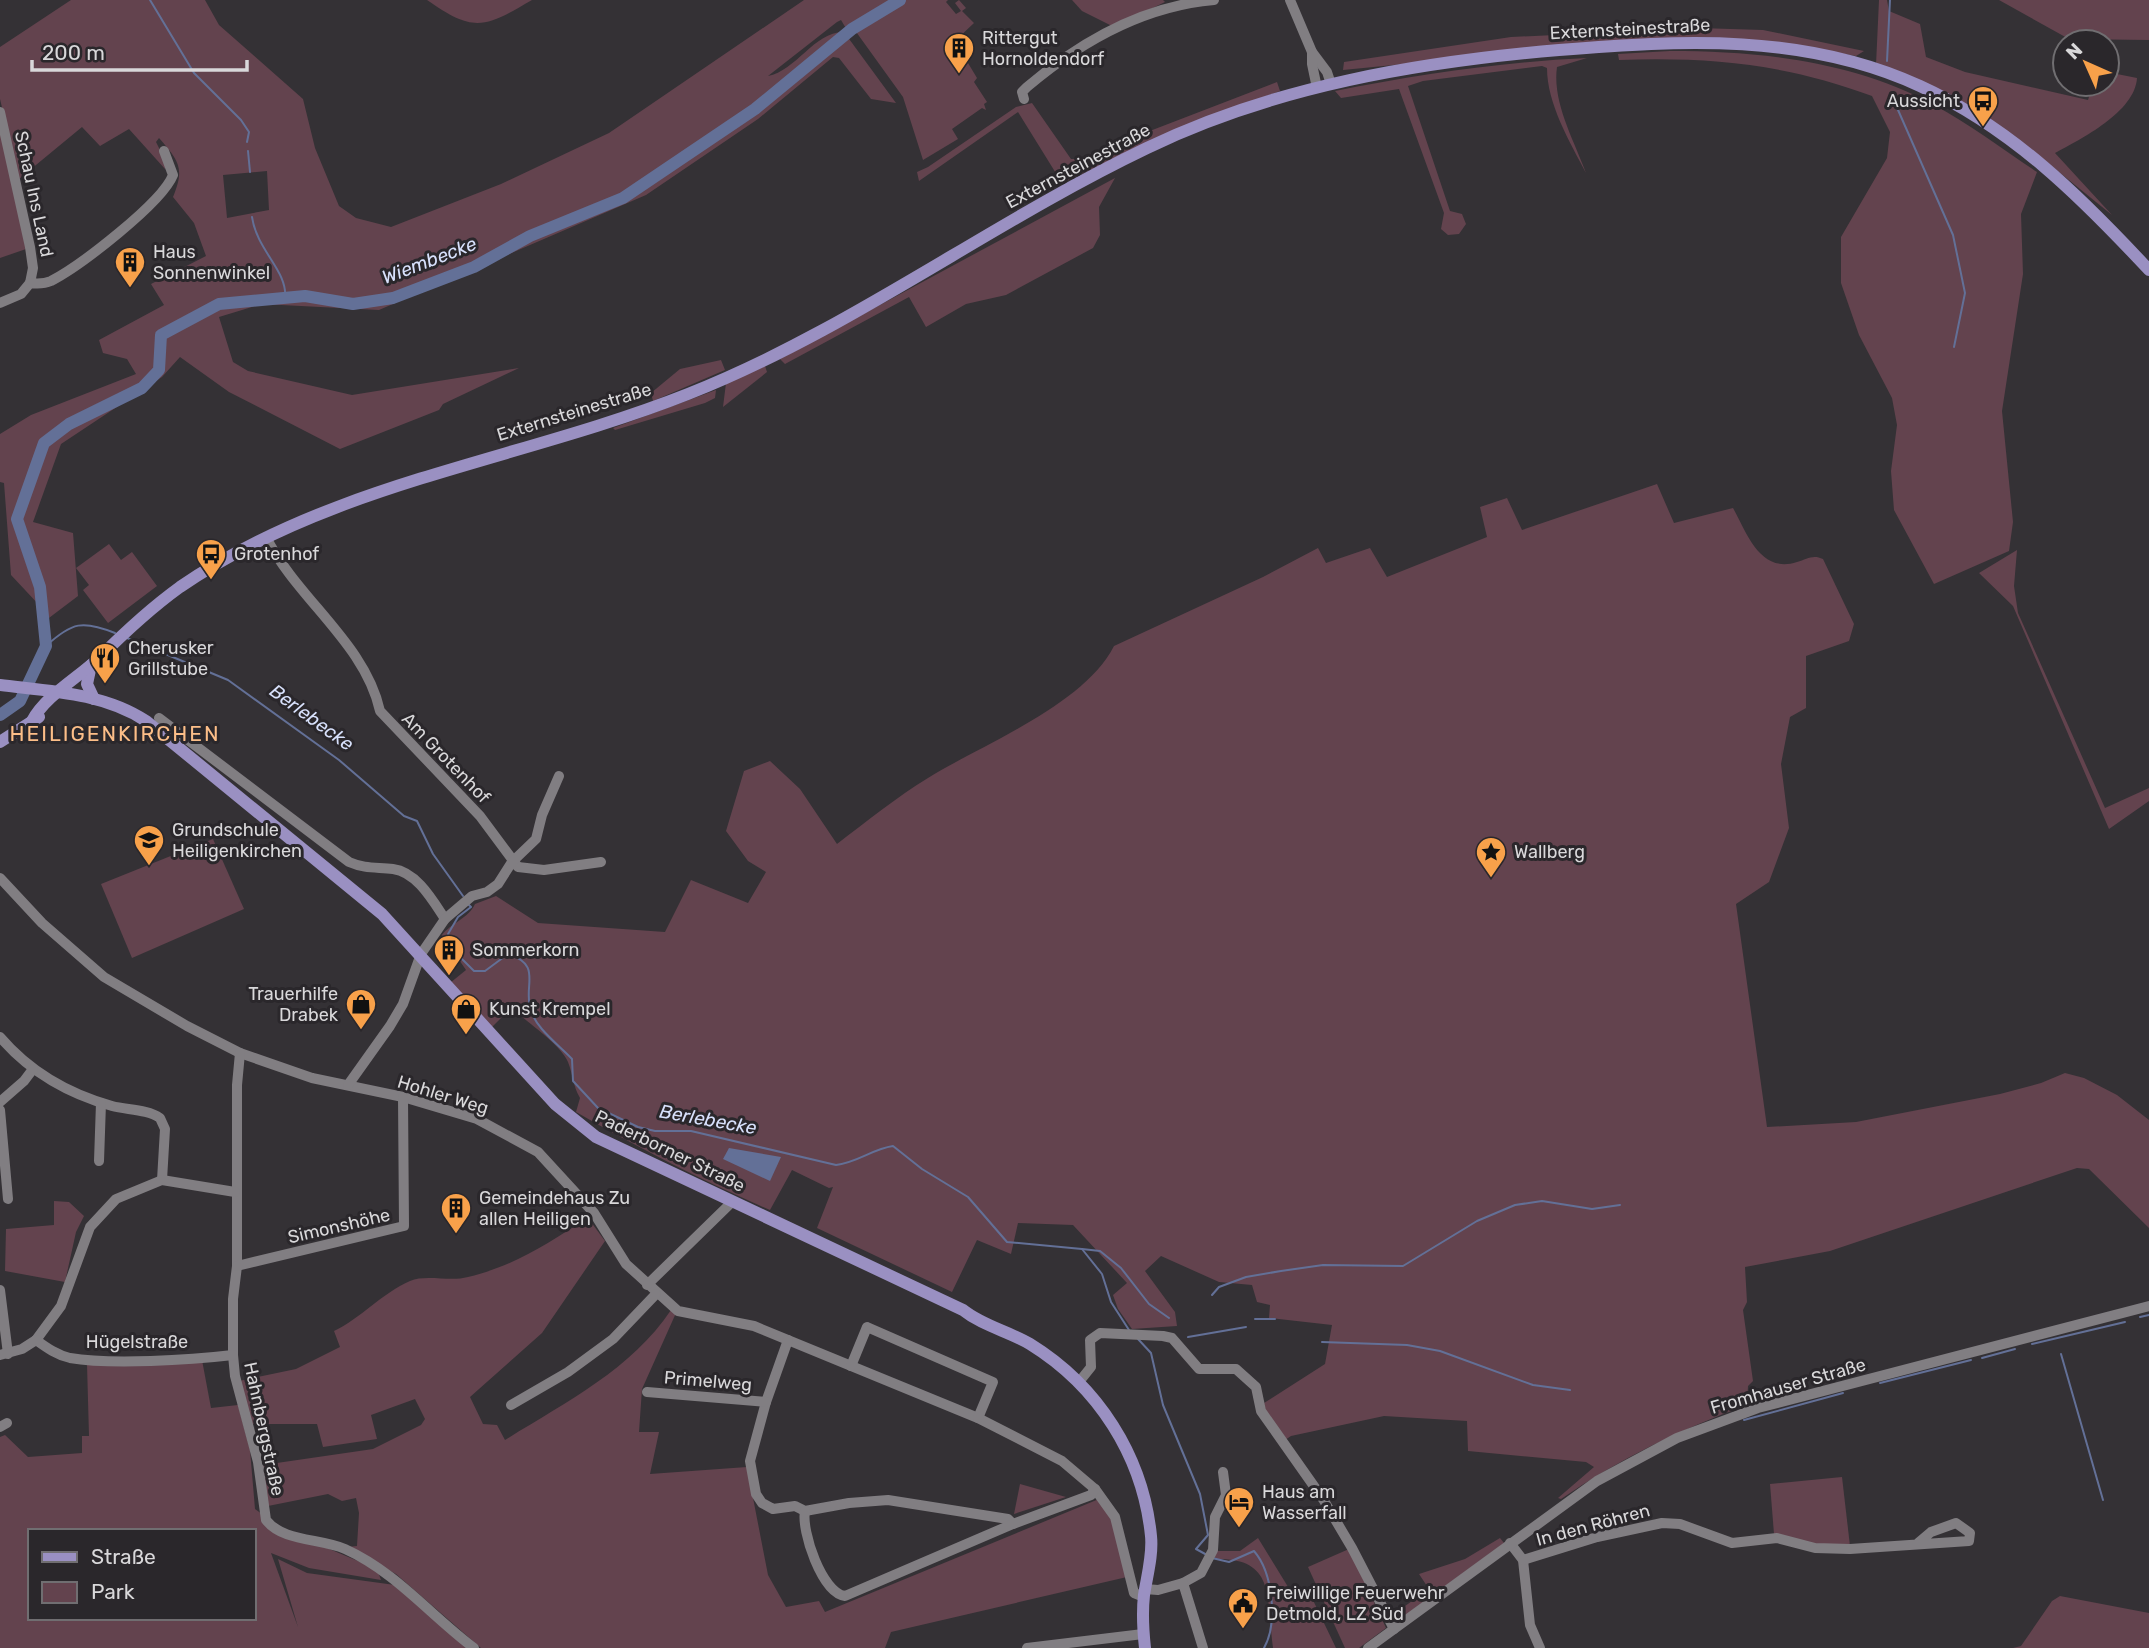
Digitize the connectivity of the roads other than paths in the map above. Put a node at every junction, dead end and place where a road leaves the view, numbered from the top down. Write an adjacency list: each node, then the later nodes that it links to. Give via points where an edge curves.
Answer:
1 (1214, 0): 3 (street)
2 (1290, 0): 4 (street)
3 (1195, 1): 7 (street, via 1163,7 1063,56 1024,89)
4 (1312, 52): 5 (street); 6 (street)
5 (1331, 84): 6 (main road, Externsteinestraße); 10 (main road, Externsteinestraße, via 1476,58 1637,44 1730,42 1828,55 1920,86 1998,130 2070,188)
6 (1318, 88): 13 (main road, Externsteinestraße, via 1190,128 1089,177 864,308 729,377 601,425 365,496)
7 (1024, 99)
8 (0, 111): 11 (street, Schau Ins Land, via 31,251)
9 (164, 151): 11 (street, Schau Ins Land, via 173,175 154,199 86,258 50,282)
10 (2149, 270)
11 (30, 283): 12 (street, Schau Ins Land, via 21,294)
12 (0, 303)
13 (266, 537): 14 (main road, Externsteinestraße, via 193,579); 21 (street, Am Grotenhof, via 279,563 362,666 375,688 380,711 480,816)
14 (91, 665): 16 (main road, Externsteinestraße); 17 (main road, via 87,684)
15 (0, 685): 16 (main road, Paderborner Straße)
16 (59, 693): 17 (main road, Paderborner Straße); 19 (main road, Externsteinestraße, via 50,709)
17 (94, 699): 25 (main road, Paderborner Straße, via 146,721 365,900)
18 (159, 718): 24 (street, via 349,862 405,873 427,891)
19 (0, 742)
20 (559, 776): 21 (street, via 536,839)
21 (512, 862): 22 (street, via 525,869 544,870); 24 (street, via 498,884 472,896)
22 (601, 862)
23 (0, 878): 27 (street, Hohler Weg, via 42,923 104,977)
24 (446, 919): 25 (street)
25 (421, 954): 29 (street, via 402,1004); 38 (main road, Paderborner Straße, via 572,1120 596,1137)
26 (0, 1037): 28 (street)
27 (240, 1053): 29 (street, Hohler Weg, via 312,1078); 36 (street, Hahnbergstraße)
28 (33, 1069): 31 (street); 32 (street)
29 (348, 1085): 30 (street, Hohler Weg)
30 (403, 1097): 39 (street, Simonshöhe, via 404,1226); 40 (street, Hohler Weg, via 477,1119 538,1152 594,1213 614,1250)
31 (0, 1102)
32 (101, 1103): 34 (street); 35 (street, via 160,1118 165,1129)
33 (0, 1110): 37 (street)
34 (99, 1161)
35 (162, 1180): 36 (street); 44 (street, via 125,1194 101,1212 84,1239 61,1306)
36 (235, 1192): 39 (street, Hahnbergstraße)
37 (8, 1199)
38 (732, 1202): 40 (street); 49 (main road, Paderborner Straße, via 1001,1329)
39 (237, 1266): 47 (street, Hahnbergstraße)
40 (647, 1285): 42 (street, Hohler Weg)
41 (0, 1290): 46 (street)
42 (656, 1294): 45 (street, Hohler Weg, via 678,1311 742,1322); 52 (street, via 613,1339 568,1373)
43 (2149, 1306): 58 (street, Fromhauser Straße, via 1713,1423 1653,1449 1597,1481)
44 (36, 1340): 46 (street); 47 (street, Hügelstraße, via 69,1358)
45 (788, 1340): 48 (street, Hohler Weg); 51 (street)
46 (4, 1354)
47 (233, 1355): 65 (street, Hahnbergstraße, via 258,1462 266,1520 272,1528 343,1548 381,1569)
48 (851, 1366): 53 (street, Hohler Weg); 53 (street, via 867,1326 993,1382)
49 (1079, 1382): 62 (main road, Paderborner Straße, via 1110,1420 1143,1490 1152,1548); 63 (street, via 1091,1367 1090,1340 1094,1335 1172,1338 1199,1369 1236,1369 1256,1387 1261,1411 1323,1499)
50 (647, 1392): 51 (street, Primelweg)
51 (766, 1402): 56 (street, via 750,1461 756,1494 773,1509 795,1506)
52 (511, 1405)
53 (978, 1418): 55 (street, Hohler Weg, via 1062,1461)
54 (1223, 1472): 61 (street, via 1226,1495 1215,1517 1211,1555 1201,1573)
55 (1095, 1489): 57 (street, via 1091,1495); 62 (street, Hohler Weg, via 1115,1517 1134,1592)
56 (805, 1511): 57 (street, via 888,1500 1008,1519); 57 (street, via 821,1576 832,1591 845,1596)
57 (1013, 1524)
58 (1510, 1543): 60 (street); 63 (street, Fromhauser Straße)
59 (1918, 1543): 59 (street, In den Röhren, via 1969,1541 1970,1533 1956,1523 1946,1524); 60 (street, In den Röhren, via 1850,1549 1815,1548 1777,1538 1732,1543 1680,1524 1662,1523)
60 (1523, 1560): 70 (street, via 1530,1625)
61 (1183, 1583): 62 (street); 68 (street)
62 (1144, 1593): 64 (main road, Paderborner Straße)
63 (1394, 1629): 69 (street, Fromhauser Straße)
64 (1143, 1634): 66 (street); 67 (main road, Paderborner Straße)
65 (474, 1648)
66 (1027, 1648)
67 (1145, 1648)
68 (1203, 1648)
69 (1368, 1648)
70 (1540, 1648)

